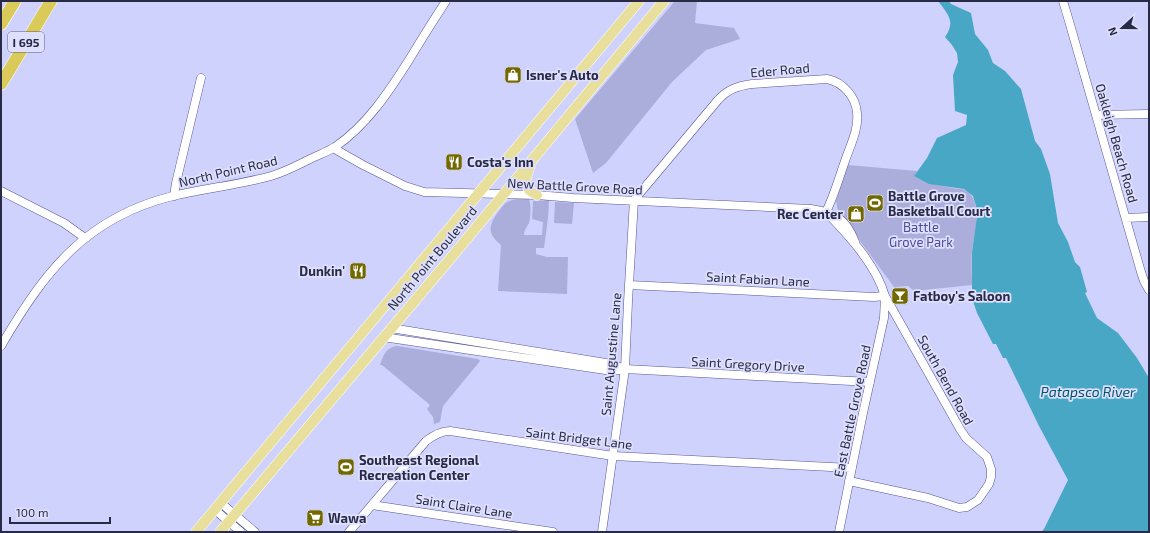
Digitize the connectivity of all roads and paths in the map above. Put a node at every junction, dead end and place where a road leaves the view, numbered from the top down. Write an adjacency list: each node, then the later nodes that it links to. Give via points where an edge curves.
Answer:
1 (14, 1): 7 (highway, I 695)
2 (51, 1): 11 (highway, I 695)
3 (446, 1): 14 (street, North Point Road, via 384,98 366,119)
4 (639, 1): 8 (main road, North Point Boulevard)
5 (664, 1): 9 (main road, North Point Boulevard)
6 (1062, 1): 13 (street, Oakleigh Beach Road)
7 (1, 24)
8 (606, 41): 9 (main road); 17 (main road, North Point Boulevard)
9 (620, 53): 15 (main road, North Point Boulevard)
10 (201, 78): 20 (street)
11 (1, 84)
12 (1149, 114): 13 (street)
13 (1096, 115): 24 (street, Oakleigh Beach Road)
14 (334, 148): 17 (street, New Battle Grove Road, via 418,191); 20 (street, North Point Road, via 272,176)
15 (532, 158): 18 (main road, North Point Boulevard); 19 (main road, via 526,175 526,185)
16 (1, 191): 25 (street, via 64,223)
17 (479, 194): 18 (street, New Battle Grove Road); 38 (main road, North Point Boulevard)
18 (502, 194): 19 (street, New Battle Grove Road); 29 (main road, North Point Boulevard)
19 (537, 195): 21 (street, New Battle Grove Road)
20 (174, 196): 25 (street, North Point Road, via 122,215)
21 (634, 200): 22 (street, New Battle Grove Road, via 811,209); 22 (street, Eder Road, via 727,91 752,84 827,79 838,83 854,99 857,122); 26 (street, Saint Augustine Lane)
22 (826, 212): 28 (street, via 855,242 879,281)
23 (1149, 217): 24 (street)
24 (1126, 218): 27 (street, Oakleigh Beach Road, via 1144,281)
25 (85, 238): 31 (street, North Point Road, via 66,254 44,279 22,309)
26 (629, 285): 28 (street, Saint Fabian Lane); 32 (street, Saint Augustine Lane)
27 (1149, 290)
28 (885, 296): 33 (street, East Battle Grove Road, via 884,318); 36 (street, South Bend Road, via 960,429 987,457 991,477 978,500 967,507 959,508 928,498)
29 (391, 328): 30 (main road, North Point Boulevard); 32 (street, Saint Gregory Drive, via 612,364)
30 (384, 338): 32 (street, Saint Gregory Drive, via 612,371); 39 (main road, North Point Boulevard)
31 (1, 346)
32 (625, 369): 33 (street, Saint Gregory Drive); 34 (street, Saint Augustine Lane)
33 (870, 382): 35 (street, East Battle Grove Road)
34 (612, 456): 35 (street, Saint Bridget Lane); 37 (street, Saint Bridget Lane, via 444,431 426,441); 46 (street, Saint Augustine Lane)
35 (851, 468): 36 (street, East Battle Grove Road)
36 (849, 482): 47 (street, East Battle Grove Road)
37 (372, 505): 44 (street, Saint Bridget Lane); 45 (street, Saint Claire Lane)
38 (218, 506): 39 (street); 40 (main road, North Point Boulevard)
39 (232, 518): 41 (main road, North Point Boulevard); 42 (street); 43 (street)
40 (196, 532)
41 (220, 532)
42 (240, 532)
43 (255, 532)
44 (349, 532)
45 (553, 532)
46 (602, 532)
47 (839, 532)

